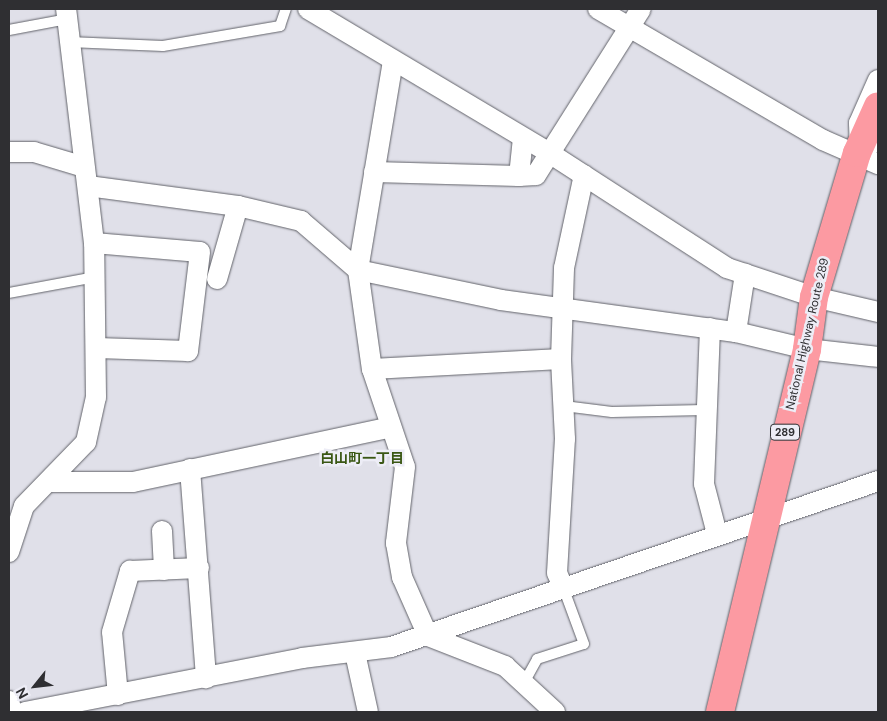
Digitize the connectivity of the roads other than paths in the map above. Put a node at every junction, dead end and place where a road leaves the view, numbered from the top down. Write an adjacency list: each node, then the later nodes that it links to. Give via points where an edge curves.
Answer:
1 (286, 9): 8 (lane, via 280,26 163,46)
2 (308, 9): 9 (street)
3 (598, 9): 6 (street)
4 (641, 9): 6 (street)
5 (66, 14): 7 (lane); 8 (street)
6 (628, 29): 13 (street, via 823,140); 15 (street)
7 (9, 30)
8 (69, 42): 18 (street)
9 (393, 61): 12 (street); 16 (street)
10 (878, 80): 13 (street, via 859,123)
11 (878, 106): 13 (highway, National Highway Route 289 / 289)
12 (523, 138): 15 (street); 19 (street)
13 (868, 151): 27 (highway, National Highway Route 289 / 289)
14 (9, 152): 18 (street, via 34,152)
15 (551, 154): 17 (street); 19 (street, via 536,175)
16 (374, 172): 19 (street); 22 (street)
17 (584, 175): 23 (street, via 727,268); 28 (street, via 564,268)
18 (86, 176): 20 (street); 21 (street)
19 (519, 176)
20 (238, 206): 22 (street, via 301,221); 25 (street)
21 (94, 243): 24 (street); 32 (street, via 200,252 188,351)
22 (358, 270): 28 (street); 36 (street)
23 (745, 274): 27 (street); 31 (street)
24 (94, 278): 26 (lane); 32 (street)
25 (217, 279)
26 (9, 293)
27 (814, 297): 29 (street); 33 (highway, National Highway Route 289 / 289)
28 (563, 310): 30 (street); 35 (street)
29 (878, 312)
30 (710, 328): 31 (street); 38 (street)
31 (736, 332): 33 (street)
32 (97, 348): 42 (street, via 96,398 86,442)
33 (807, 349): 34 (street); 44 (highway, National Highway Route 289 / 289)
34 (878, 357)
35 (561, 359): 36 (street); 37 (street)
36 (372, 369): 39 (street)
37 (564, 406): 38 (lane, via 612,412); 50 (street, via 557,536 557,573)
38 (704, 410): 46 (street, via 704,484)
39 (391, 428): 40 (street); 51 (street, via 405,467 396,543 402,577)
40 (190, 468): 42 (street, via 134,482); 48 (street)
41 (878, 481): 44 (street)
42 (50, 482): 43 (street)
43 (16, 503): 47 (street)
44 (766, 517): 46 (street); 61 (highway, National Highway Route 289 / 289)
45 (162, 531): 49 (street)
46 (717, 534): 50 (street)
47 (9, 552)
48 (198, 568): 49 (street); 53 (street)
49 (164, 570): 55 (street, via 130,571 112,632)
50 (563, 587): 51 (street); 54 (lane, via 584,644 537,659)
51 (428, 636): 52 (street); 54 (street, via 505,666)
52 (355, 652): 53 (street, via 302,658); 59 (street)
53 (206, 678): 55 (street)
54 (525, 681): 60 (street)
55 (118, 695): 58 (street)
56 (9, 701): 57 (street)
57 (12, 712)
58 (25, 712)
59 (368, 712)
60 (555, 712)
61 (720, 712)

